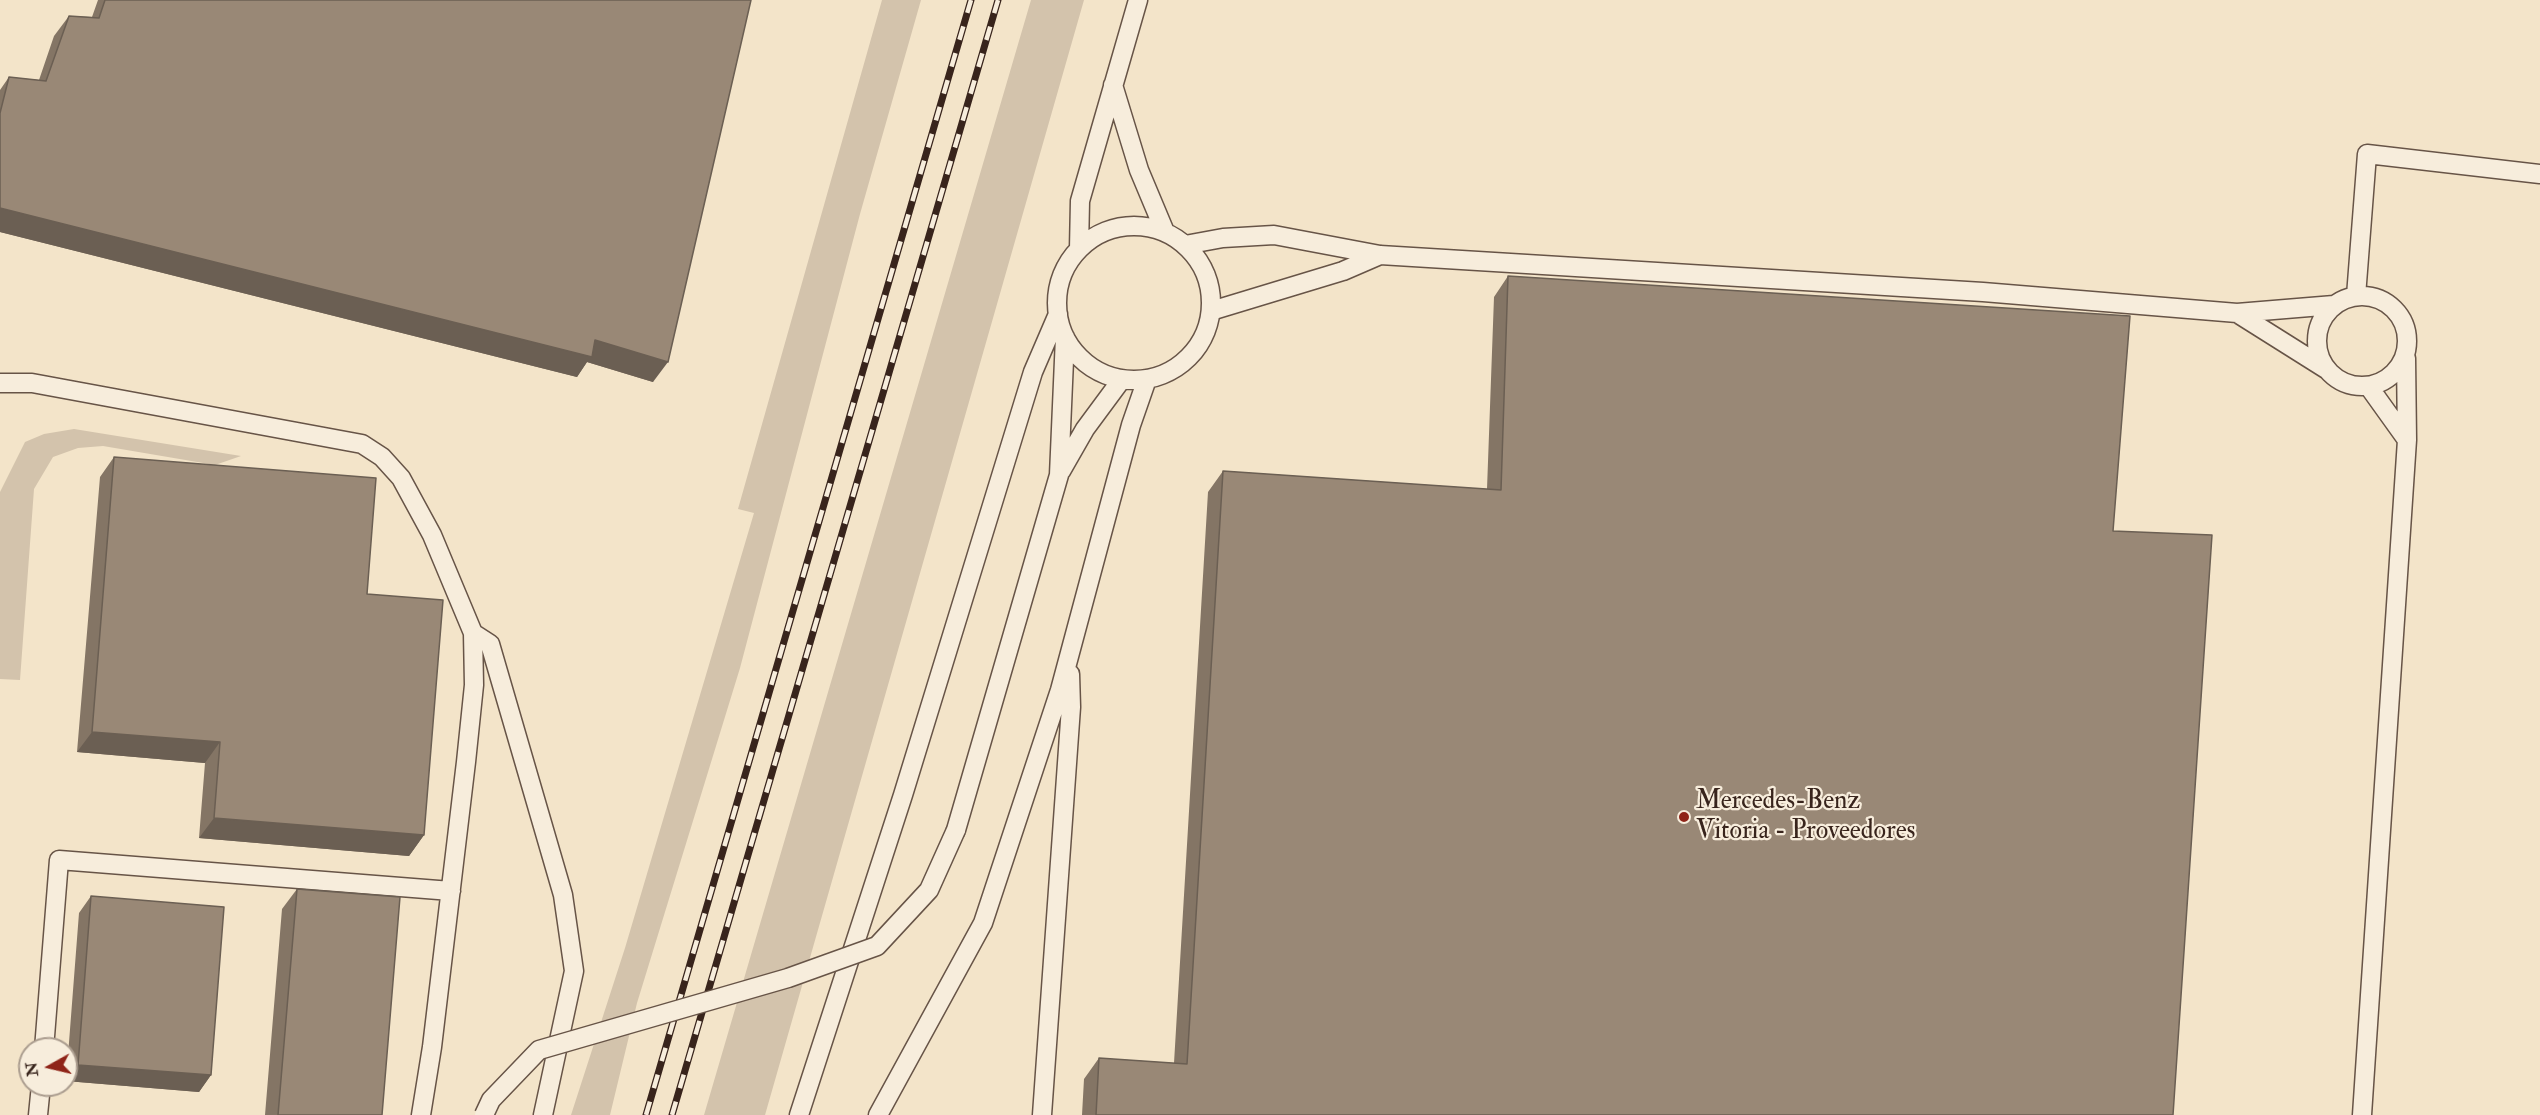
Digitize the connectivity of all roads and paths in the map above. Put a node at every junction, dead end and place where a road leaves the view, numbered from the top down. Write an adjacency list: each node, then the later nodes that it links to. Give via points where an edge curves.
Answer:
1 (1138, 0): 2 (lane)
2 (1113, 85): 4 (lane, via 1139,170); 6 (lane, via 1080,201)
3 (2540, 174): 8 (lane, via 2367,154)
4 (1166, 232): 5 (lane); 6 (lane, via 1143,226 1119,227 1097,235)
5 (1185, 245): 7 (lane, via 1274,235); 10 (lane, via 1201,264 1210,287)
6 (1079, 249): 12 (lane, via 1065,268)
7 (1380, 255): 10 (lane, via 1343,271); 11 (lane, via 1983,292)
8 (2356, 296): 9 (lane); 14 (lane, via 2379,299 2398,312 2408,333)
9 (2334, 305): 11 (lane); 15 (lane, via 2320,323 2317,346)
10 (1211, 311): 17 (lane, via 1204,336 1190,356 1171,371)
11 (2237, 313): 15 (lane)
12 (1058, 314): 13 (lane); 31 (lane, via 1033,372 903,795)
13 (1065, 337): 16 (lane, via 1078,356 1099,371); 21 (lane)
14 (2406, 358): 19 (lane, via 2391,377); 20 (lane)
15 (2326, 369): 19 (lane, via 2345,384)
16 (1122, 379): 17 (lane); 21 (lane, via 1085,429)
17 (1147, 379): 23 (lane)
18 (0, 383): 22 (lane, via 32,383 362,444 382,457 401,478 432,535)
19 (2369, 387): 20 (lane)
20 (2407, 440): 34 (lane)
21 (1059, 475): 29 (lane, bridge, via 956,830 929,890 877,946 788,978 539,1050 491,1100)
22 (473, 633): 24 (lane, via 474,685); 30 (lane, via 490,644 563,895 574,971)
23 (1069, 653): 32 (lane, via 983,923); 33 (lane, via 1071,707)
24 (451, 891): 25 (lane, via 59,860); 28 (lane)
25 (45, 1037)
26 (40, 1097): 27 (lane)
27 (38, 1115)
28 (421, 1115)
29 (484, 1115)
30 (543, 1115)
31 (799, 1115)
32 (878, 1115)
33 (1042, 1115)
34 (2362, 1115)

